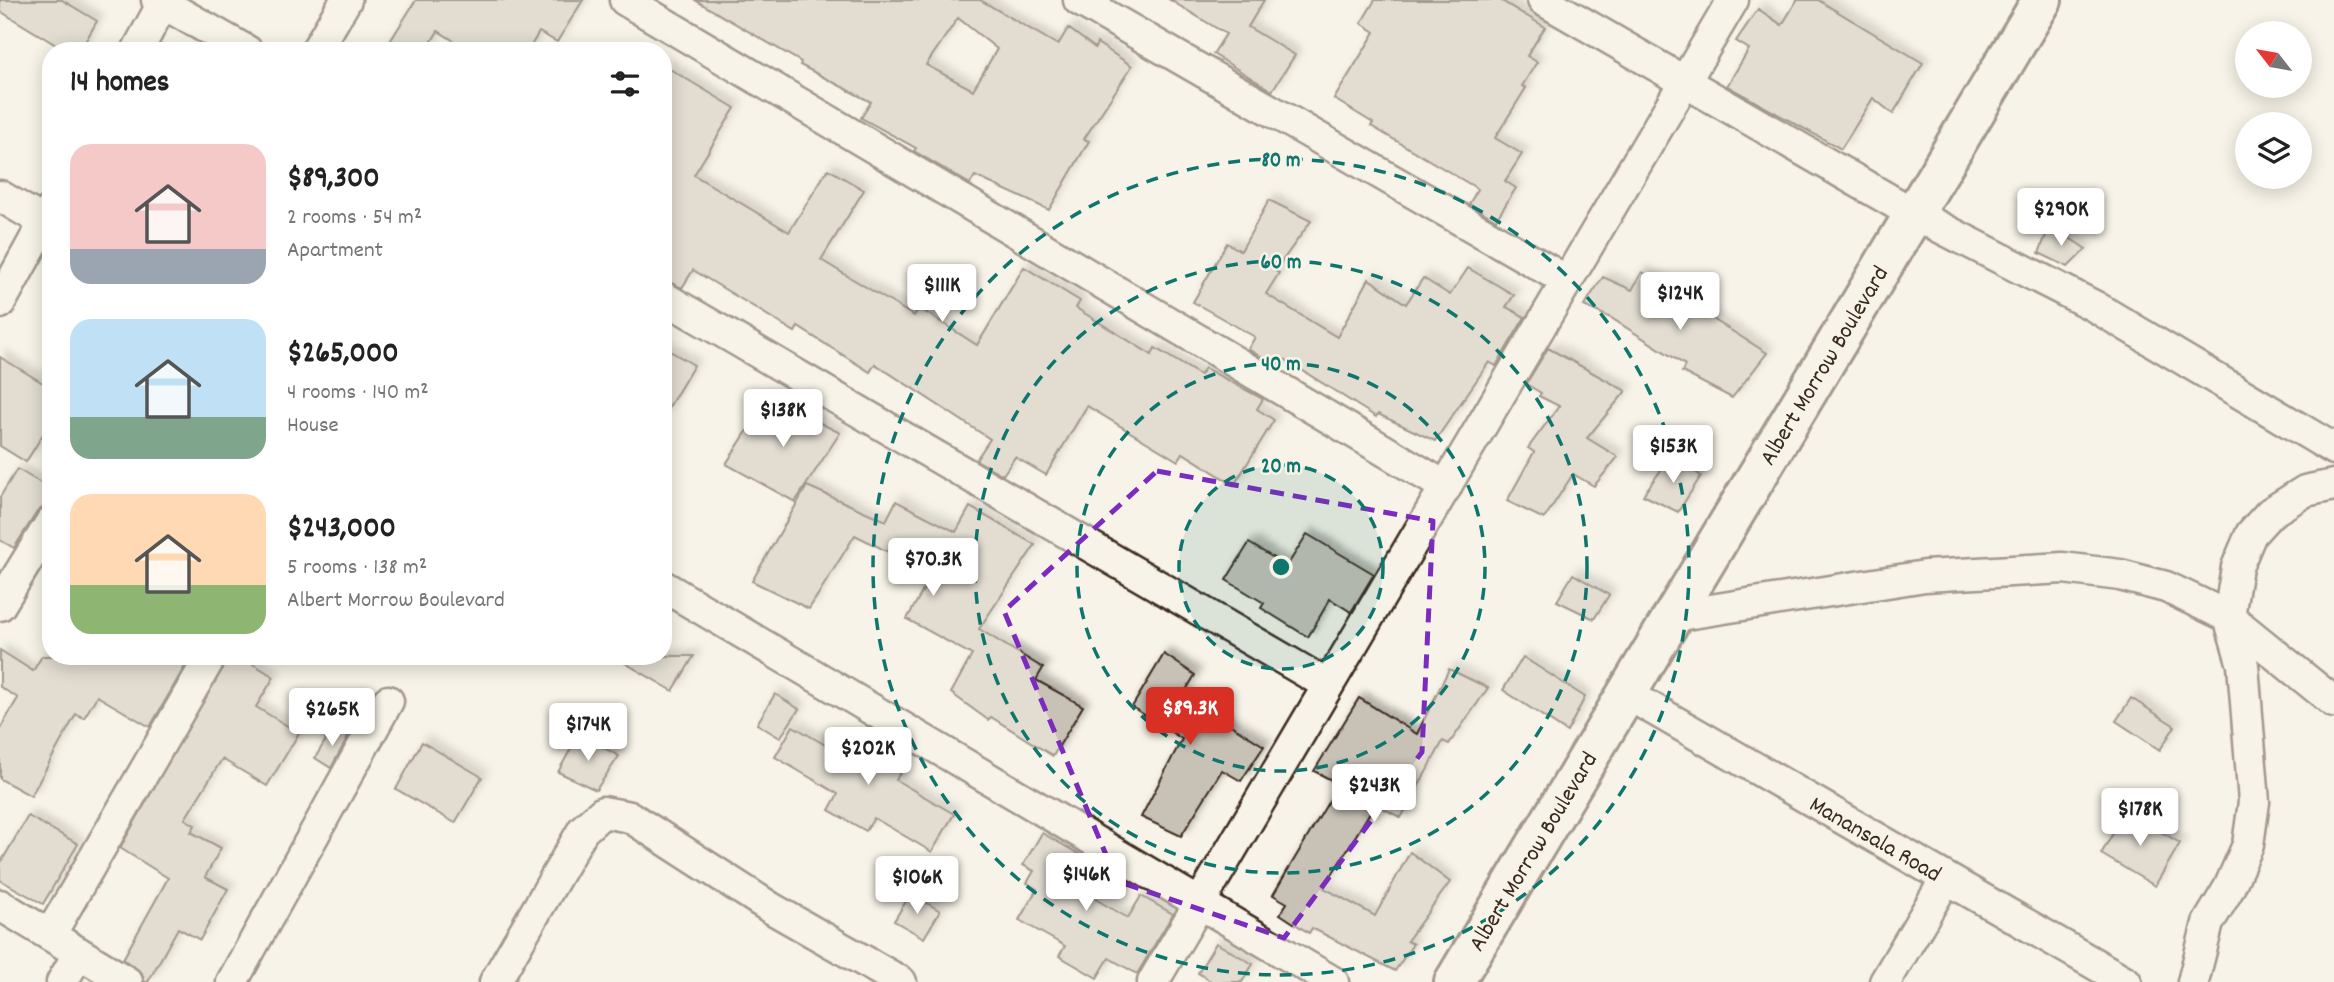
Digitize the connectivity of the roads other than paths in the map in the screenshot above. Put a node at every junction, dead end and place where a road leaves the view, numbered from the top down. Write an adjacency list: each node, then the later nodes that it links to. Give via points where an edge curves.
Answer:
1 (346, 0): 10 (street)
2 (625, 0): 21 (street)
3 (1079, 0): 16 (street)
4 (1543, 0): 11 (street)
5 (1733, 0): 11 (street)
6 (2042, 0): 13 (highway, Albert Morrow Boulevard)
7 (160, 2): 8 (street); 9 (street)
8 (141, 42)
9 (231, 42)
10 (321, 42)
11 (1684, 83): 13 (street); 16 (street)
12 (0, 196): 14 (street)
13 (1914, 214): 19 (street, via 2094,306); 25 (highway, Albert Morrow Boulevard)
14 (42, 217)
15 (42, 230): 18 (street)
16 (1567, 281): 21 (street)
17 (672, 302): 28 (street)
18 (0, 303)
19 (2334, 449)
20 (2334, 485): 26 (street, via 2305,491 2270,513 2251,534 2237,567)
21 (1446, 487): 28 (street)
22 (42, 537): 24 (street)
23 (672, 591): 33 (street)
24 (0, 605)
25 (1673, 616): 26 (street, via 1925,576 2063,568 2166,587); 29 (highway, Albert Morrow Boulevard)
26 (2229, 617): 31 (street); 47 (street, via 2243,665 2254,802 2248,845 2208,923)
27 (206, 665): 35 (street)
28 (1328, 685): 33 (street)
29 (1627, 694): 32 (street, Manansala Road); 44 (highway, Albert Morrow Boulevard)
30 (388, 701): 39 (street)
31 (2334, 702)
32 (1946, 879): 45 (street); 46 (street, Manansala Road)
33 (1199, 904): 42 (street); 43 (street)
34 (0, 905): 35 (street)
35 (50, 935): 36 (street)
36 (79, 953): 37 (street); 38 (street)
37 (62, 982)
38 (127, 982)
39 (232, 982)
40 (495, 982): 41 (street, via 583,830 603,812 631,817 771,908)
41 (901, 982)
42 (1153, 982)
43 (1333, 982)
44 (1454, 982)
45 (1885, 982)
46 (2126, 982)
47 (2193, 982)

